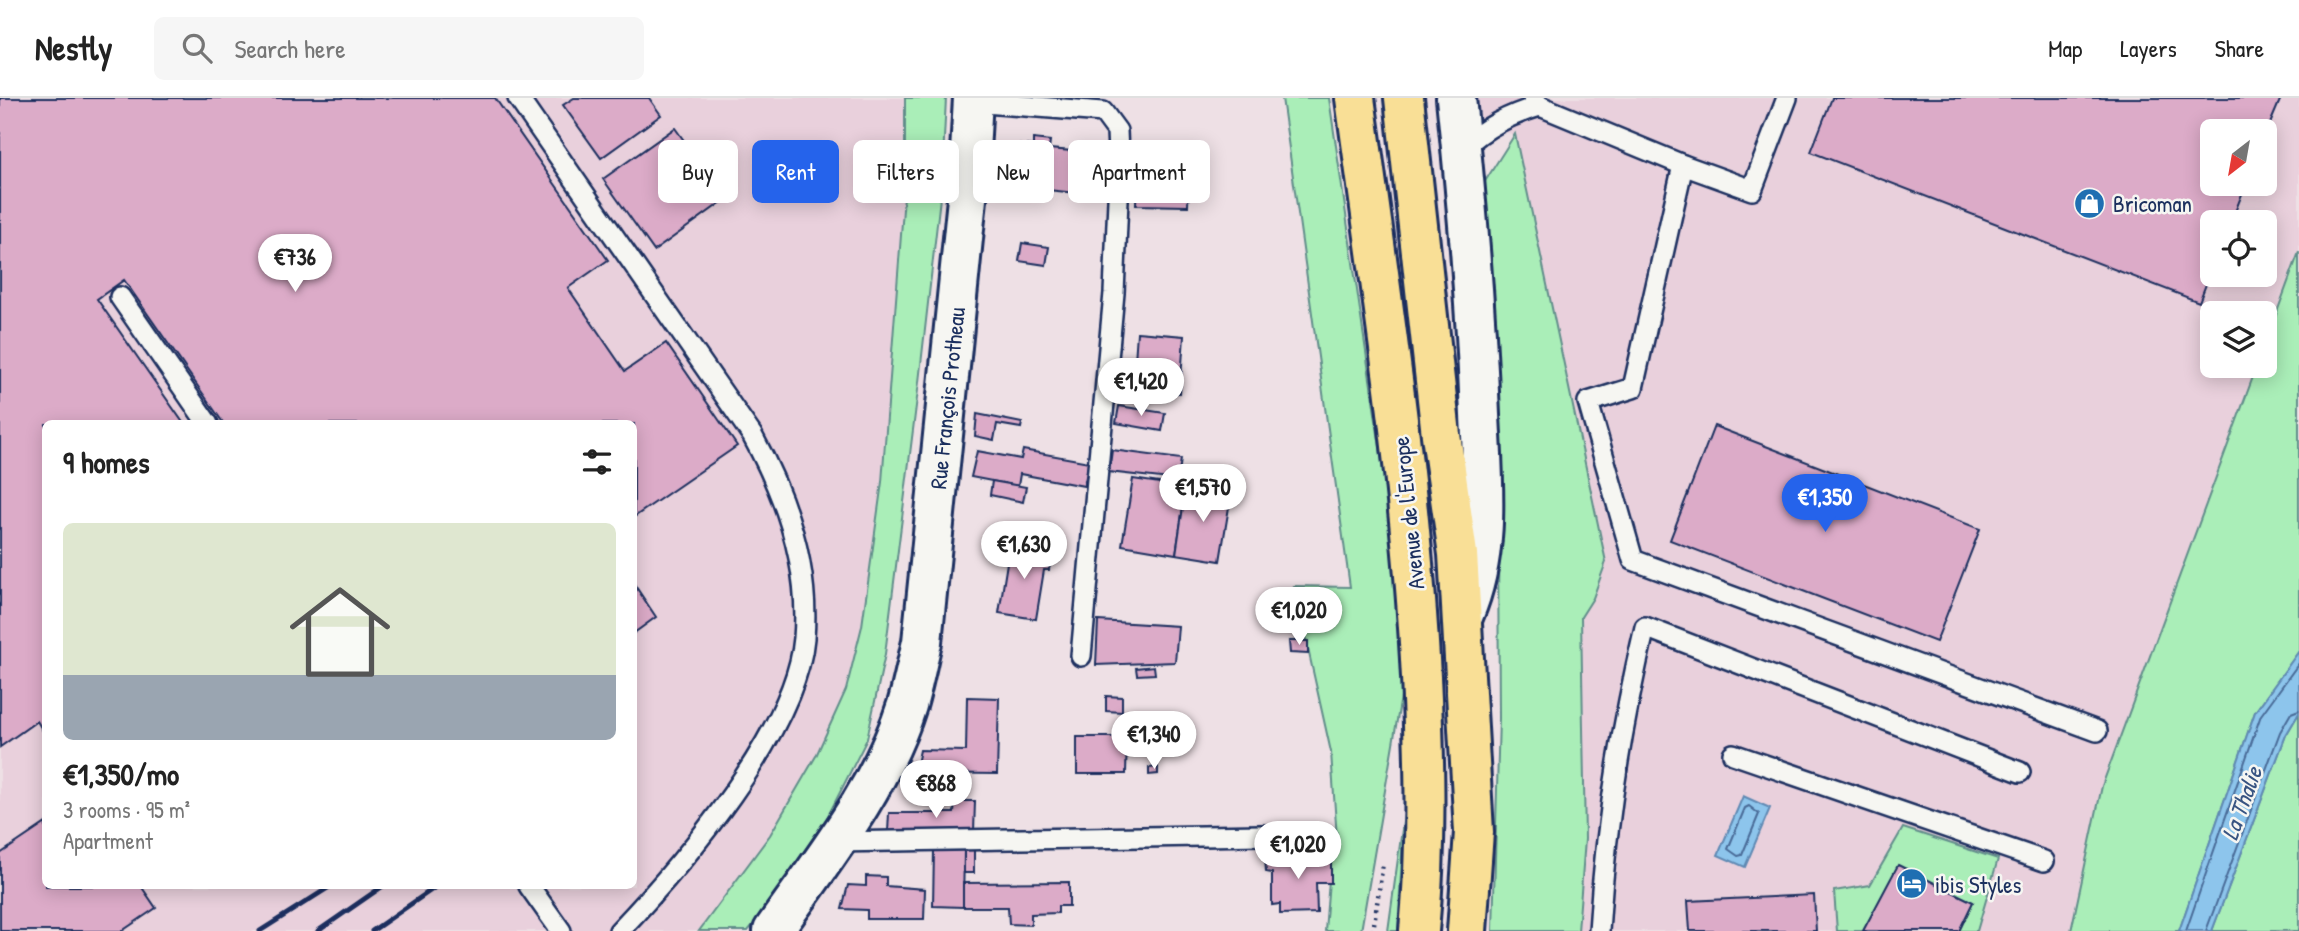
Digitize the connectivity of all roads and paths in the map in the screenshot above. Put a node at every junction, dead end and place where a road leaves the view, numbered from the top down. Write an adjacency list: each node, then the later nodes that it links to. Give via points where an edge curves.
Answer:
1 (517, 98): 22 (lane, via 752,435 774,474 793,526 802,586 801,650 793,684 769,736 671,877)
2 (1355, 98): 24 (main road, Avenue de l'Europe, via 1415,567 1424,746)
3 (1404, 98): 12 (main road, Avenue de l'Europe)
4 (1456, 98): 8 (street)
5 (1787, 98): 9 (lane, via 1752,190)
6 (972, 100): 13 (lane, Rue François Protheau, via 1103,111 1117,131 1114,293); 18 (street, Rue François Protheau, via 968,188 922,642 906,707 881,763)
7 (1537, 101): 8 (lane, via 1479,132); 9 (lane)
8 (1461, 149): 12 (street, via 1485,528 1473,593)
9 (1683, 165): 14 (lane, via 1633,388 1588,402 1633,560)
10 (120, 297): 11 (lane)
11 (205, 420)
12 (1462, 619): 25 (main road, Avenue de l'Europe, via 1474,832)
13 (1081, 656)
14 (2096, 731)
15 (1733, 754): 19 (lane)
16 (2020, 772): 26 (lane, via 1645,627 1614,782)
17 (1262, 835): 18 (lane)
18 (835, 842): 23 (street, Rue François Protheau)
19 (2044, 861)
20 (531, 889): 21 (lane)
21 (561, 931)
22 (619, 931)
23 (773, 931)
24 (1419, 931)
25 (1467, 931)
26 (1600, 931)

